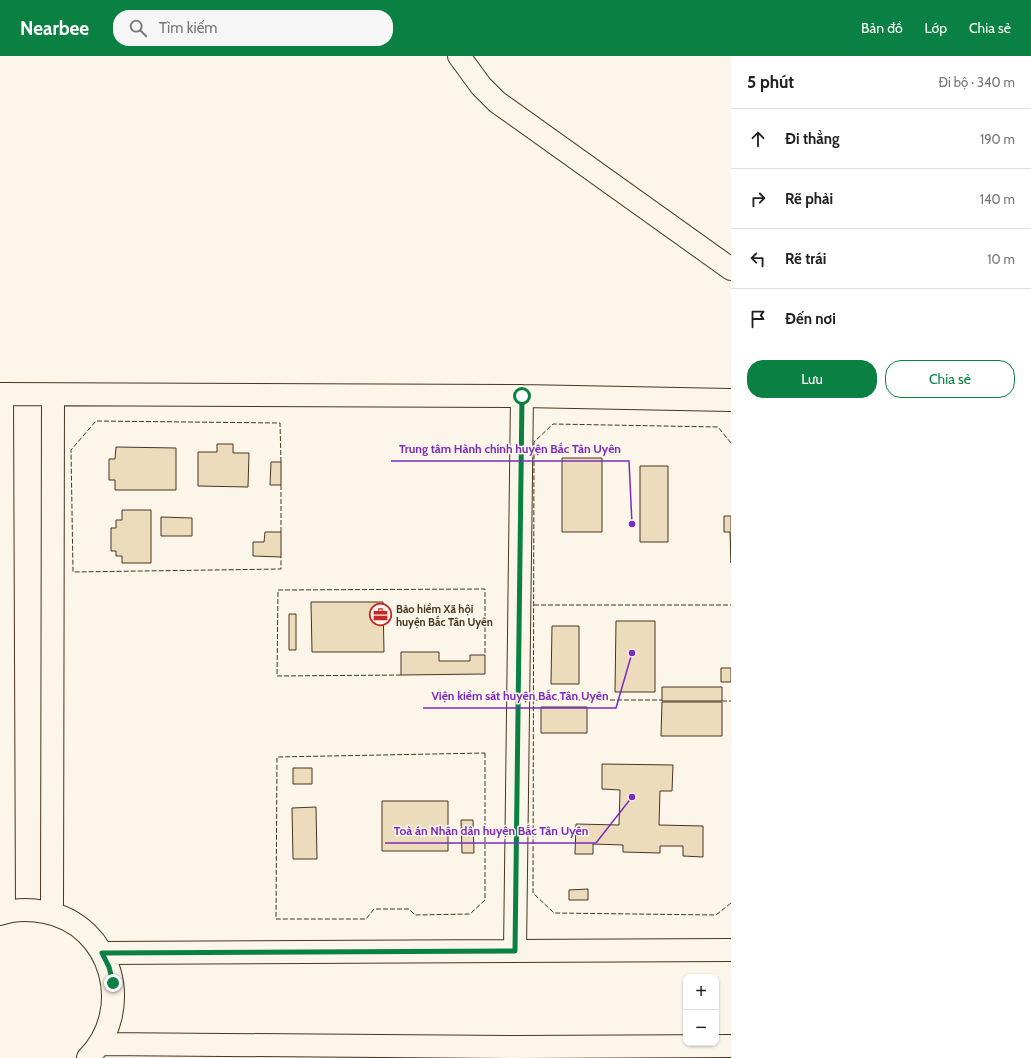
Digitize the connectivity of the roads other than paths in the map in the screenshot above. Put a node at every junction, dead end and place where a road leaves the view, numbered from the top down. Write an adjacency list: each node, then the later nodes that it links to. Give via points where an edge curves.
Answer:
1 (459, 56): 2 (street, via 481,86 497,102)
2 (731, 269)
3 (1, 394): 4 (street); 7 (street)
4 (53, 395): 5 (street); 8 (street)
5 (522, 396): 6 (street); 10 (street)
6 (731, 400)
7 (2, 913): 8 (street, via 36,910)
8 (52, 913): 11 (street, via 81,928)
9 (731, 950): 10 (street)
10 (515, 951): 11 (street)
11 (102, 953): 13 (street, via 109,967 114,999 110,1022)
12 (731, 1046): 14 (street)
13 (94, 1051): 14 (street)
14 (514, 1053)

